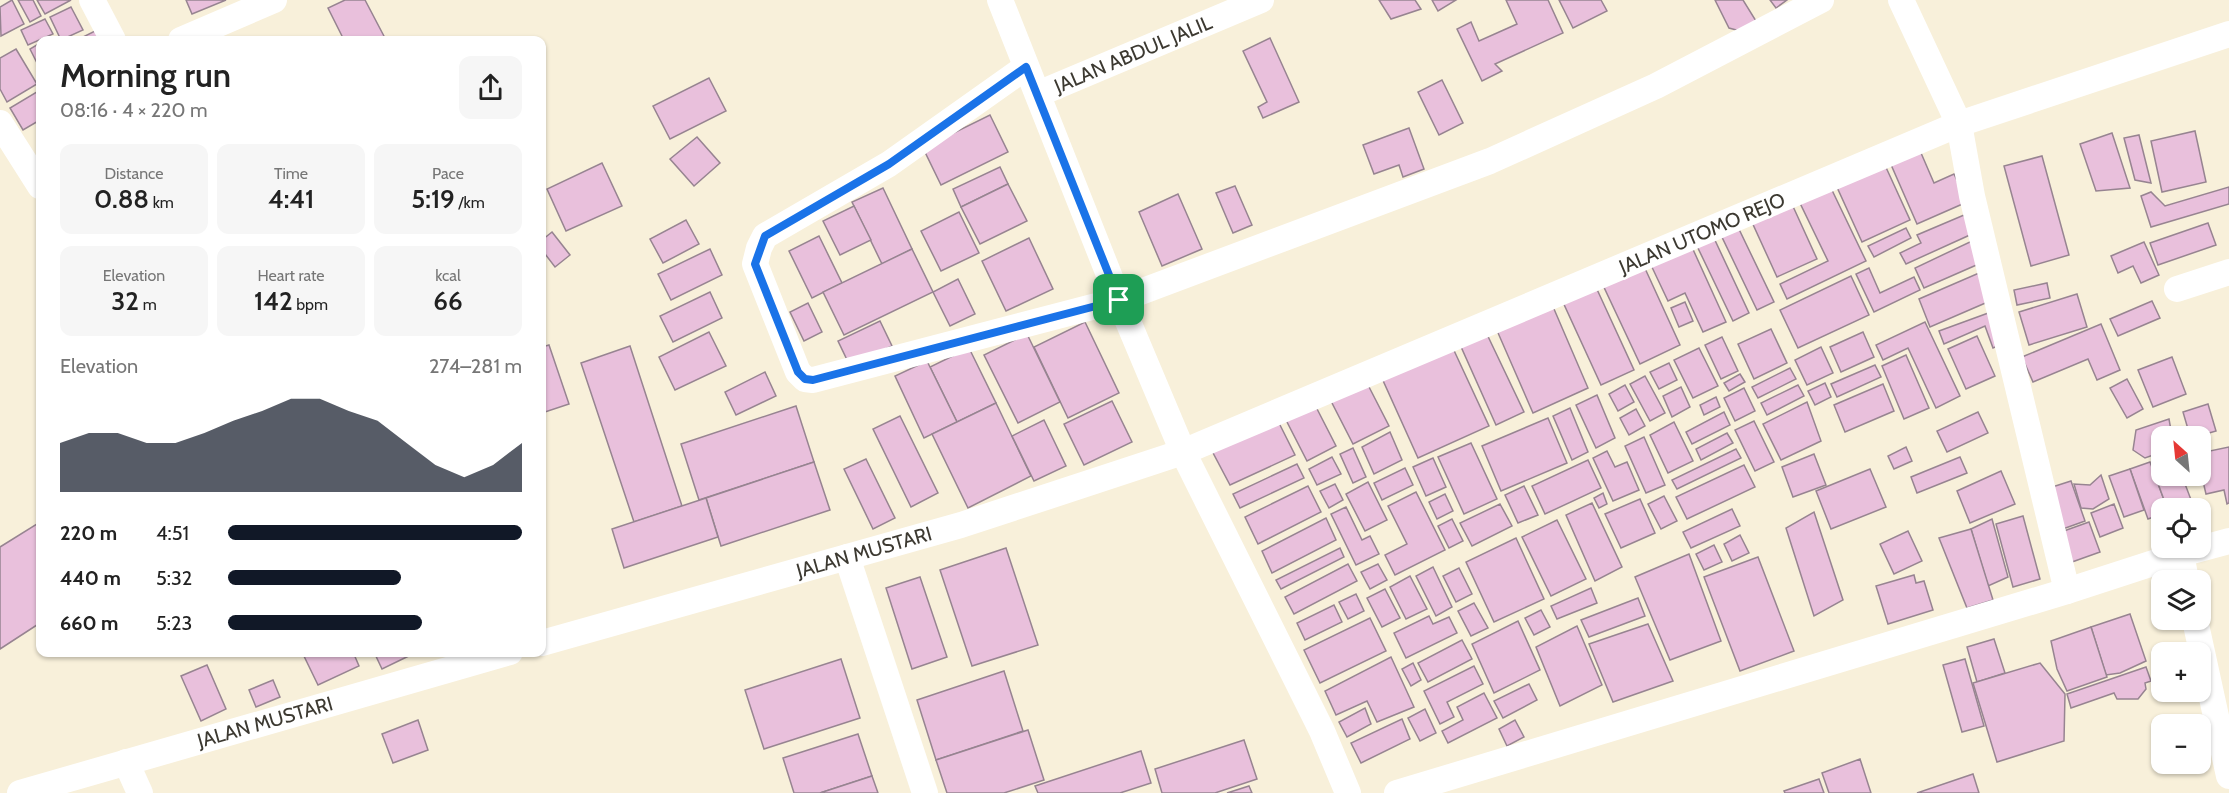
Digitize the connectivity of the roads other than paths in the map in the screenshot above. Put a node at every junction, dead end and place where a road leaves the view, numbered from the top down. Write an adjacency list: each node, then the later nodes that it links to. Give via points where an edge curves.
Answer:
1 (92, 0): 8 (street)
2 (274, 0): 9 (street)
3 (1000, 0): 10 (street)
4 (1261, 0): 11 (street, JALAN ABDUL JALIL)
5 (1821, 0): 17 (street, via 1656,86 1490,161)
6 (1900, 0): 13 (street)
7 (2229, 34): 13 (street, JALAN UTOMO REJO)
8 (110, 36)
9 (190, 36)
10 (1026, 67): 11 (street); 17 (street, via 889,164 765,236 755,264 798,372 813,380)
11 (1038, 94): 17 (street)
12 (0, 123): 14 (street)
13 (1959, 124): 18 (street, JALAN UTOMO REJO); 23 (street, via 1972,196)
14 (36, 180)
15 (2229, 272): 16 (street)
16 (2177, 289)
17 (1119, 300): 18 (street)
18 (1183, 452): 21 (street, JALAN MUSTARI, via 961,525); 32 (street, via 1322,731)
19 (2229, 541): 20 (street)
20 (2211, 546)
21 (847, 557): 25 (street, JALAN MUSTARI); 31 (street)
22 (2169, 558): 23 (street)
23 (2067, 591): 33 (street)
24 (2197, 630): 28 (street)
25 (546, 643)
26 (493, 657): 27 (street, JALAN MUSTARI)
27 (126, 762): 29 (street, JALAN MUSTARI); 30 (street)
28 (2229, 776)
29 (20, 793)
30 (140, 793)
31 (925, 793)
32 (1348, 793)
33 (1397, 793)

